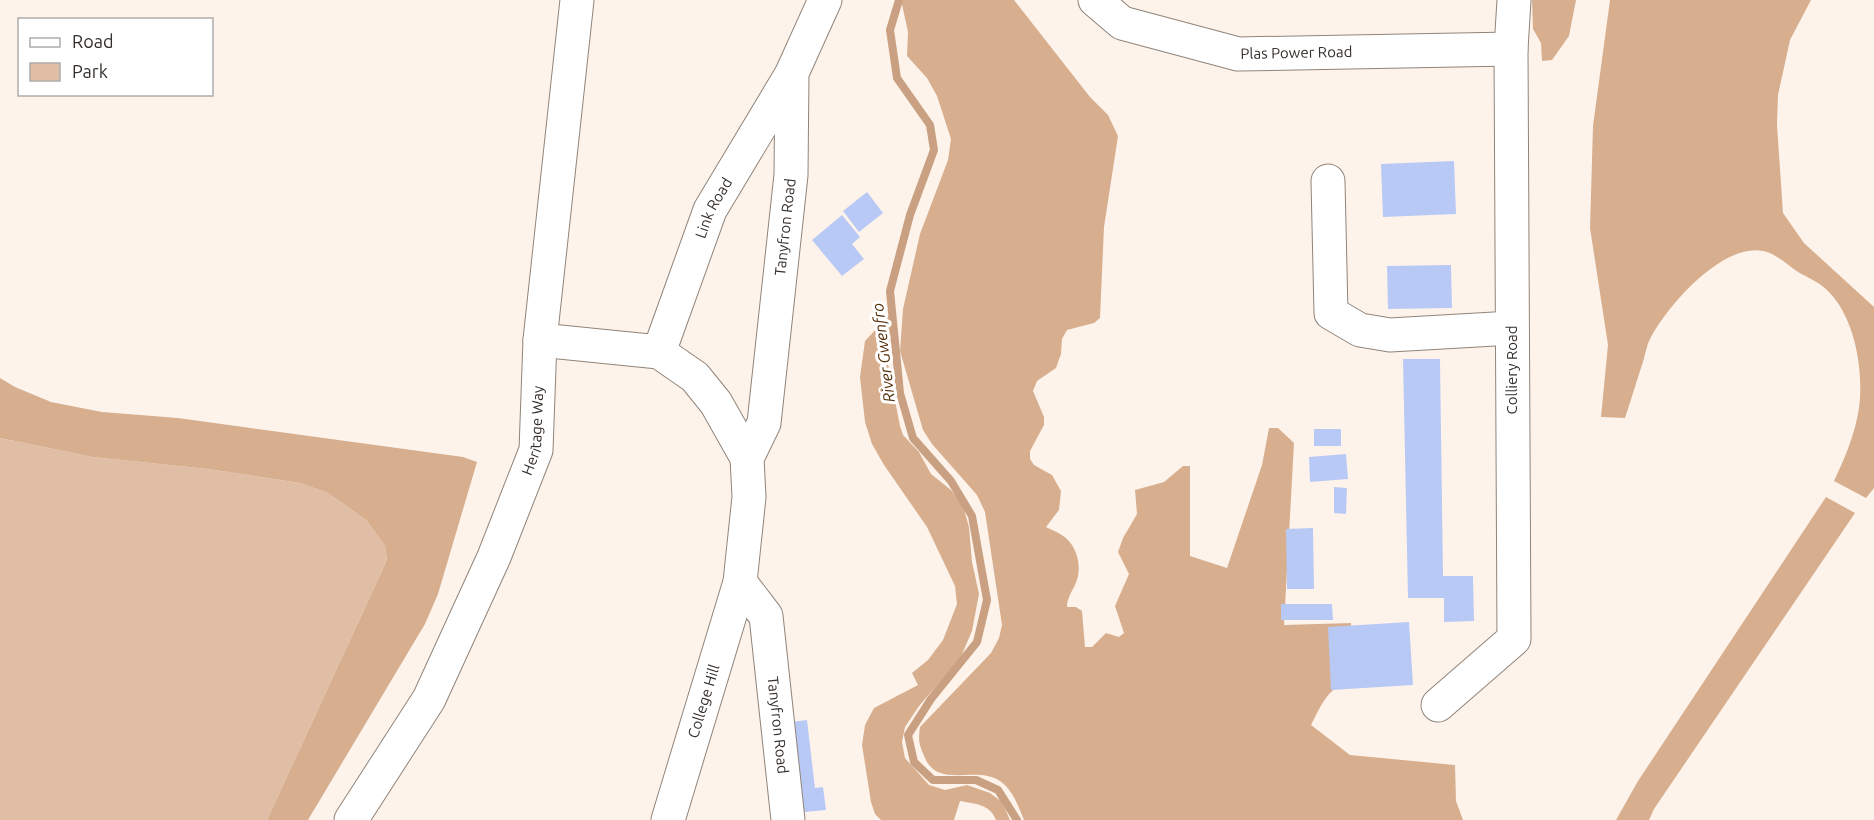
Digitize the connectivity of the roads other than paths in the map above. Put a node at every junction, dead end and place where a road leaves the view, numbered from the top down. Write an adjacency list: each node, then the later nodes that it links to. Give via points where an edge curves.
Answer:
1 (577, 0): 9 (street, Heritage Way)
2 (825, 0): 6 (street, Tanyfron Road)
3 (1095, 0): 5 (street, Plas Power Road, via 1122,23 1238,54)
4 (1514, 0): 5 (street, Colliery Road)
5 (1511, 49): 8 (street, Colliery Road)
6 (792, 73): 10 (street, Link Road, via 710,210); 11 (street, Tanyfron Road, via 790,176 764,423)
7 (1328, 182): 8 (street, via 1331,312 1360,330 1390,335)
8 (1512, 328): 13 (street, Colliery Road, via 1514,639)
9 (540, 340): 10 (street, Tanyfron Road); 14 (street, Heritage Way, via 536,450 494,557 429,699)
10 (659, 352): 11 (street, Tanyfron Road, via 695,377 716,403)
11 (747, 458): 12 (street, Tanyfron Road, via 749,497)
12 (740, 582): 15 (street, College Hill); 16 (street, Tanyfron Road, via 766,616)
13 (1438, 705)
14 (351, 820)
15 (668, 820)
16 (788, 820)

